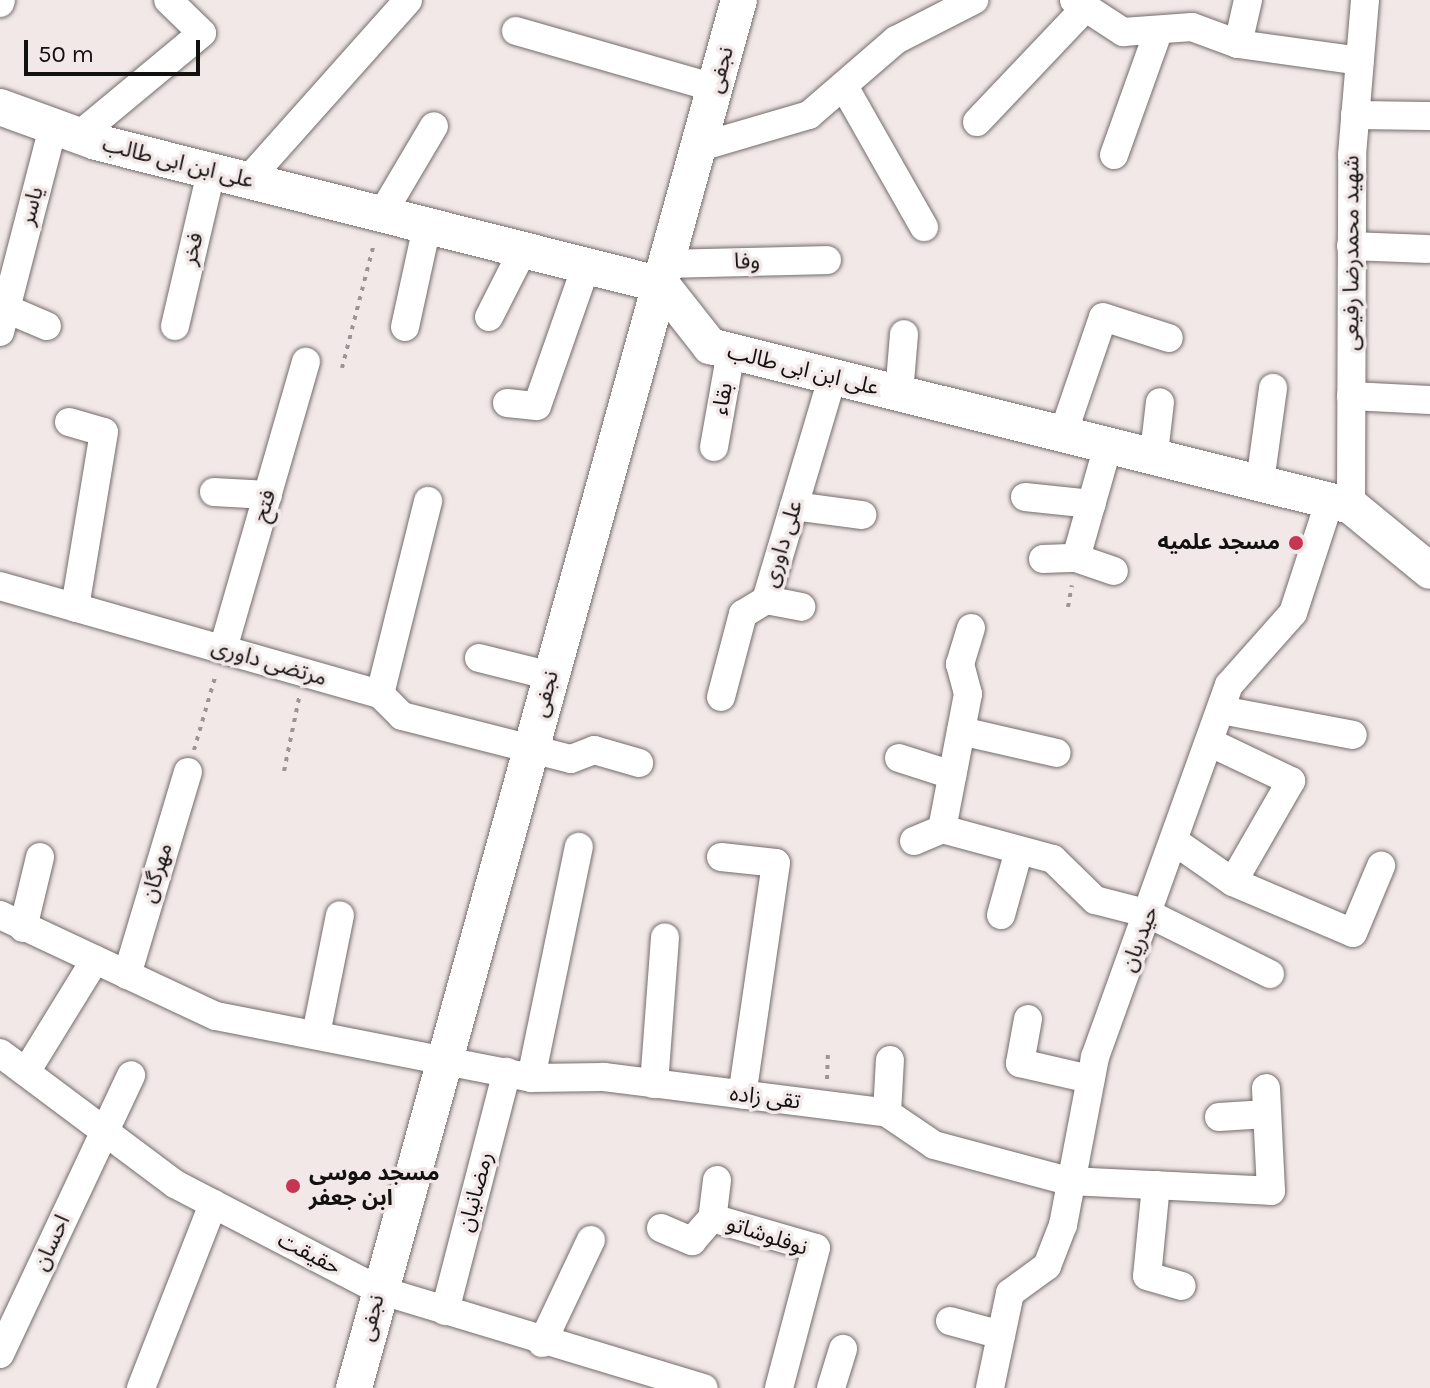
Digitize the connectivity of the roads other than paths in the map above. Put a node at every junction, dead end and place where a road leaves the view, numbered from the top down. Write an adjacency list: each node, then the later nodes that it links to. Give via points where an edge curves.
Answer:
1 (168, 0): 19 (street, via 202,33)
2 (408, 0): 23 (street)
3 (974, 0): 13 (street, via 896,40)
4 (1248, 0): 10 (street)
5 (1365, 0): 11 (street, شهید محمدرضا رفیعی)
6 (735, 1): 12 (street, نجفی)
7 (1080, 4): 9 (street, via 1123,32); 17 (street)
8 (516, 31): 12 (street)
9 (1158, 32): 10 (street, via 1192,27); 21 (street)
10 (1238, 44): 11 (street)
11 (1360, 61): 15 (street, شهید محمدرضا رفیعی)
12 (715, 88): 20 (street, نجفی)
13 (845, 88): 20 (street, via 809,115); 26 (street)
14 (0, 107): 19 (street, علی ابن ابی طالب)
15 (1355, 115): 16 (street); 27 (street, شهید محمدرضا رفیعی)
16 (1430, 116)
17 (977, 122)
18 (434, 126): 24 (street)
19 (66, 131): 22 (street, علی ابن ابی طالب); 33 (street, یاسر)
20 (700, 147): 32 (street, نجفی)
21 (1114, 155)
22 (211, 172): 23 (street, علی ابن ابی طالب); 36 (street, فخر)
23 (247, 181): 24 (street, علی ابن ابی طالب)
24 (382, 214): 25 (street, علی ابن ابی طالب)
25 (427, 226): 29 (street, علی ابن ابی طالب); 37 (street)
26 (924, 227)
27 (1351, 246): 28 (street); 45 (street, شهید محمدرضا رفیعی)
28 (1427, 249)
29 (523, 250): 31 (street, علی ابن ابی طالب); 34 (street)
30 (827, 260): 32 (street, وفا)
31 (586, 266): 32 (street, علی ابن ابی طالب); 48 (street, via 537,406)
32 (665, 274): 40 (street, علی ابن ابی طالب, via 710,346); 74 (street, نجفی)
33 (2, 315): 35 (street)
34 (489, 317)
35 (47, 326)
36 (175, 326)
37 (405, 327)
38 (904, 334): 44 (street)
39 (1169, 338): 50 (street, via 1103,317)
40 (731, 352): 42 (street, علی ابن ابی طالب); 52 (street, بقاء)
41 (306, 362): 56 (street, فتح)
42 (832, 379): 44 (street, علی ابن ابی طالب); 61 (street, علی داوری)
43 (1273, 388): 54 (street)
44 (899, 394): 50 (street, علی ابن ابی طالب)
45 (1351, 396): 46 (street); 59 (street, شهید محمدرضا رفیعی)
46 (1430, 400)
47 (1160, 402): 53 (street)
48 (507, 403)
49 (69, 422): 70 (street, via 104,432)
50 (1064, 431): 51 (street, علی ابن ابی طالب)
51 (1109, 442): 53 (street, علی ابن ابی طالب); 60 (street)
52 (714, 447)
53 (1154, 453): 54 (street, علی ابن ابی طالب)
54 (1260, 482): 59 (street, علی ابن ابی طالب)
55 (214, 492): 56 (street)
56 (268, 495): 72 (street, فتح)
57 (1025, 497): 60 (street)
58 (428, 501): 75 (street)
59 (1340, 503): 66 (street, علی ابن ابی طالب); 77 (street, حیدریان, via 1293,613 1229,685)
60 (1092, 504): 63 (street)
61 (794, 506): 62 (street); 68 (street, علی داوری)
62 (862, 515)
63 (1076, 558): 64 (street); 65 (street)
64 (1043, 559)
65 (1114, 571)
66 (1430, 571)
67 (0, 586): 70 (street, مرتضی داوری)
68 (766, 600): 69 (street); 76 (street, علی داوری, via 743,614)
69 (801, 607)
70 (75, 608): 72 (street, مرتضی داوری)
71 (971, 628): 78 (street, via 960,664 968,694)
72 (223, 649): 75 (street, مرتضی داوری)
73 (479, 658): 74 (street)
74 (551, 676): 81 (street, نجفی)
75 (380, 694): 81 (street, مرتضی داوری, via 402,716)
76 (721, 697)
77 (1221, 710): 79 (street); 80 (street, حیدریان)
78 (961, 731): 82 (street); 86 (street)
79 (1353, 735)
80 (1209, 742): 89 (street, حیدریان); 95 (street, via 1291,781)
81 (532, 749): 84 (street, مرتضی داوری, via 571,759 594,750); 107 (street, نجفی)
82 (1057, 753)
83 (899, 758): 86 (street)
84 (639, 763)
85 (188, 772): 103 (street, مهرگان)
86 (952, 775): 87 (street)
87 (942, 829): 88 (street); 91 (street)
88 (914, 841)
89 (1177, 843): 95 (street); 96 (street, حیدریان)
90 (579, 847): 111 (street, رمضانیان)
91 (1019, 850): 96 (street, via 1053,859 1095,900); 98 (street)
92 (40, 857): 99 (street)
93 (721, 857): 114 (street, via 776,863)
94 (1381, 866): 95 (street, via 1353,933)
95 (1233, 882)
96 (1149, 914): 102 (street); 112 (street, حیدریان)
97 (340, 915): 105 (street)
98 (1001, 915)
99 (11, 921): 101 (street, تقی زاده)
100 (665, 937): 113 (street)
101 (95, 960): 103 (street, تقی زاده); 109 (street)
102 (1270, 974)
103 (127, 975): 105 (street, تقی زاده, via 216,1016)
104 (1028, 1019): 112 (street, via 1020,1063)
105 (316, 1034): 107 (street, تقی زاده)
106 (0, 1053): 109 (street, حقیقت)
107 (450, 1058): 111 (street, تقی زاده); 126 (street, نجفی)
108 (890, 1060): 115 (street)
109 (26, 1072): 117 (street, حقیقت)
110 (131, 1075): 117 (street, احسان)
111 (519, 1075): 113 (street, تقی زاده); 128 (street, رمضانیان)
112 (1090, 1079): 119 (street, حیدریان)
113 (654, 1084): 114 (street, تقی زاده)
114 (742, 1095): 115 (street, تقی زاده)
115 (887, 1113): 119 (street, تقی زاده, via 934,1145)
116 (1219, 1117): 120 (street, تقی زاده, via 1267,1101 1271,1191)
117 (105, 1132): 121 (street, حقیقت); 127 (street, احسان)
118 (717, 1180): 122 (street, نوفلوشاتو)
119 (1068, 1181): 120 (street, تقی زاده); 130 (street, حیدریان, via 1047,1266 1010,1293)
120 (1156, 1185): 125 (street, via 1147,1276)
121 (213, 1204): 126 (street, حقیقت); 135 (street)
122 (712, 1218): 123 (street, via 692,1241); 138 (street, نوفلوشاتو, via 816,1248)
123 (661, 1228)
124 (591, 1240): 131 (street)
125 (1182, 1286)
126 (379, 1290): 128 (street, حقیقت); 136 (street, نجفی)
127 (9, 1309): 133 (street, احسان)
128 (445, 1311): 131 (street, حقیقت)
129 (950, 1321): 130 (street)
130 (1001, 1335): 140 (street, حیدریان)
131 (542, 1343): 134 (street, حقیقت)
132 (843, 1349): 139 (street)
133 (0, 1354)
134 (672, 1384): 137 (street, حقیقت)
135 (141, 1388)
136 (354, 1388)
137 (704, 1388)
138 (779, 1388)
139 (831, 1388)
140 (990, 1388)

